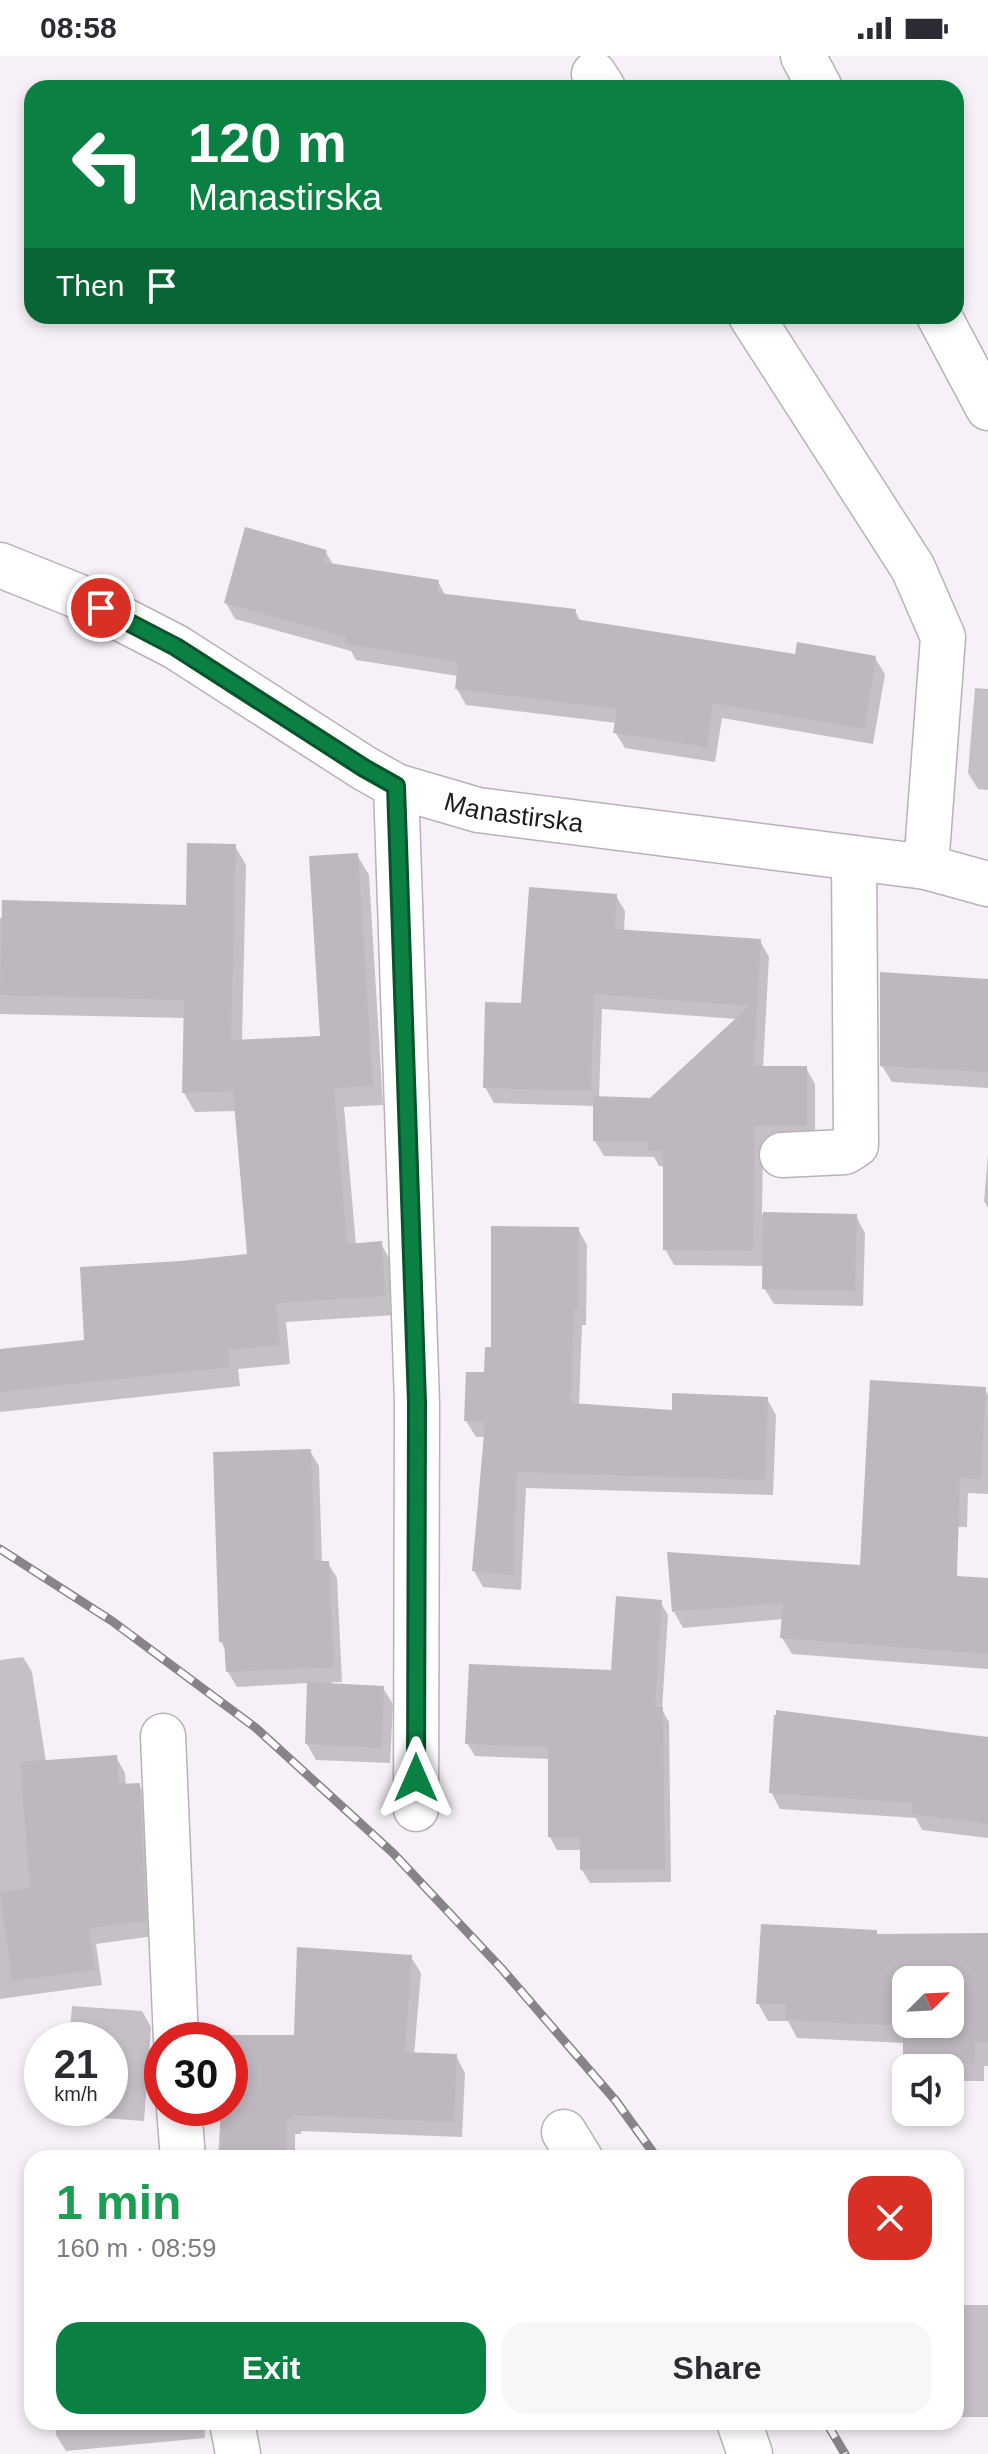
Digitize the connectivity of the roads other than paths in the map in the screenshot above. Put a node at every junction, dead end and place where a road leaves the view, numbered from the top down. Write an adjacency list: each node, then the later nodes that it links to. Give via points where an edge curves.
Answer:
1 (803, 56): 2 (street)
2 (816, 80)
3 (756, 324): 9 (street, via 913,568 943,637)
4 (943, 324): 5 (street)
5 (988, 408)
6 (0, 565): 7 (street, Manastirska, via 75,595 176,647)
7 (396, 786): 8 (street, Manastirska, via 478,810); 13 (street, via 417,1403)
8 (854, 858): 9 (street, Manastirska); 11 (street, via 856,1145 845,1152)
9 (926, 867): 10 (street, Manastirska)
10 (988, 884)
11 (782, 1155)
12 (163, 1736): 14 (street)
13 (416, 1809)
14 (175, 2022)
15 (180, 2126): 16 (street)
16 (182, 2150)
17 (234, 2430): 19 (street)
18 (742, 2430): 20 (street)
19 (238, 2454)
20 (750, 2454)

